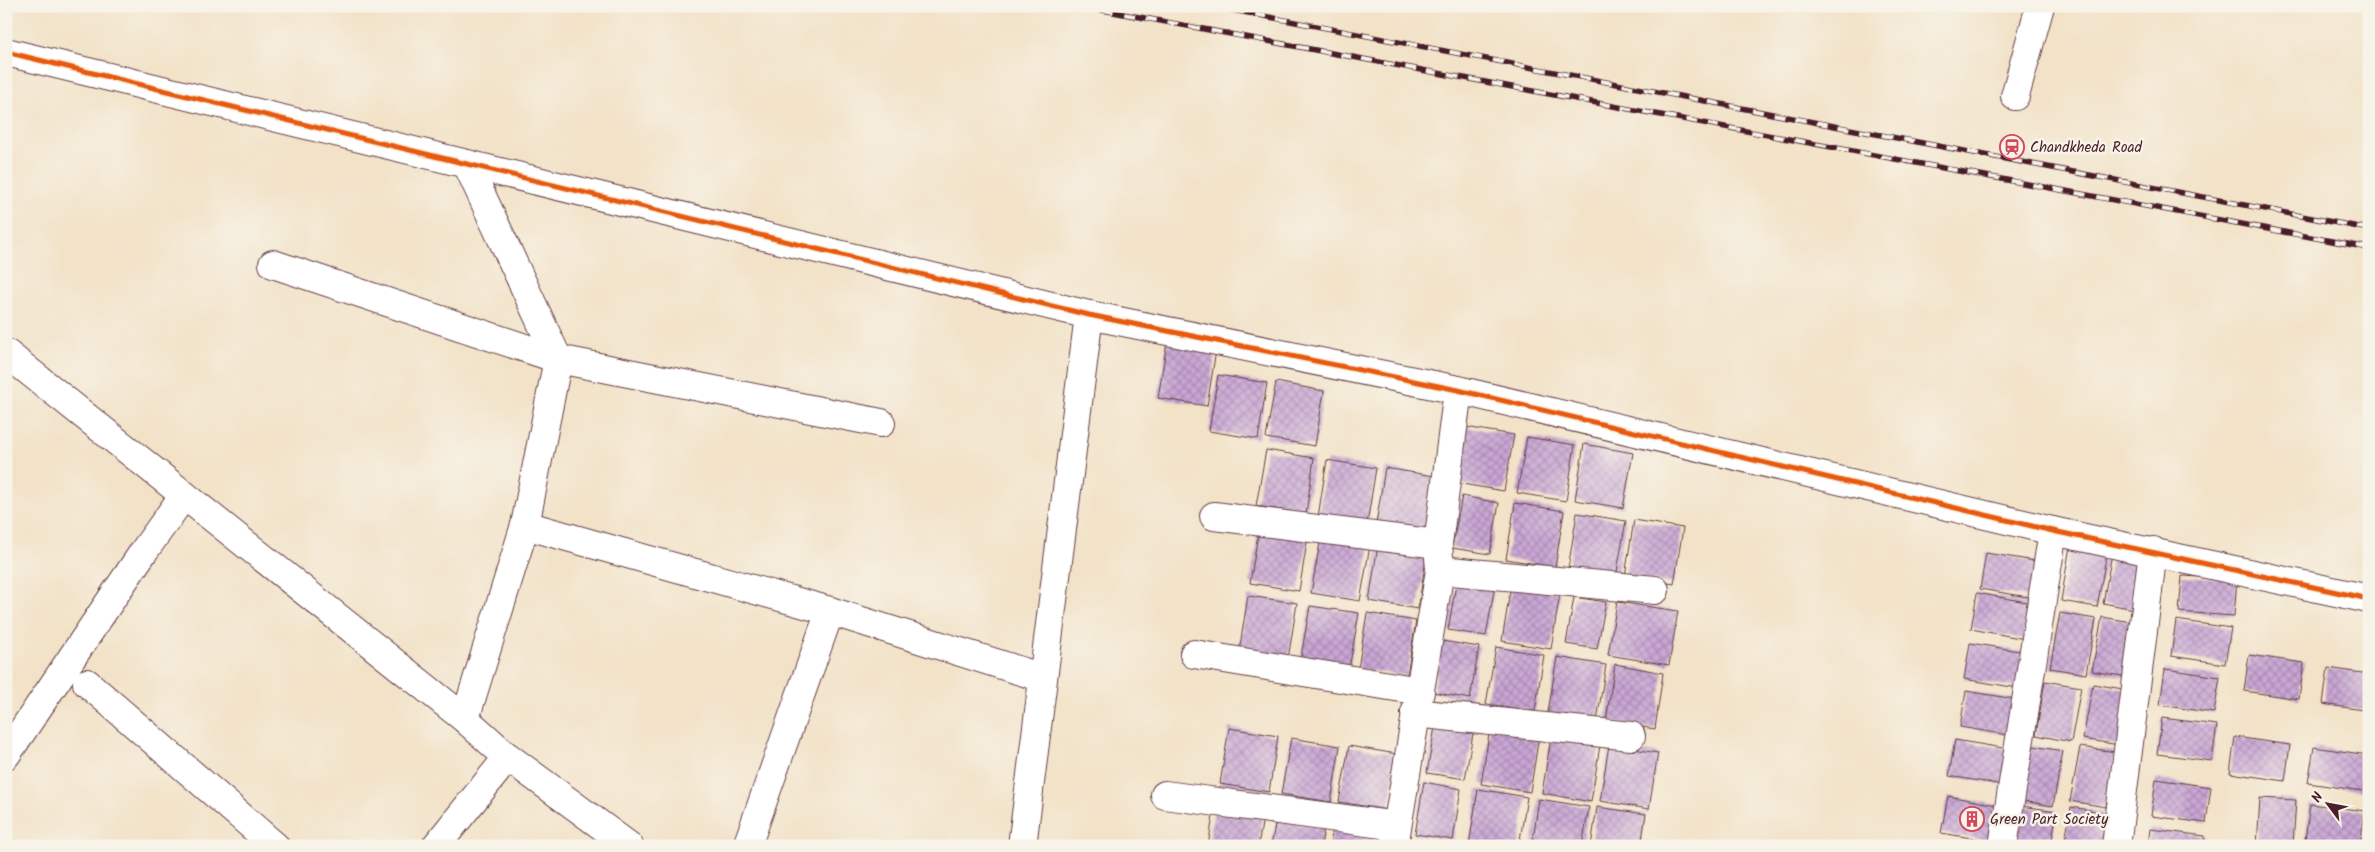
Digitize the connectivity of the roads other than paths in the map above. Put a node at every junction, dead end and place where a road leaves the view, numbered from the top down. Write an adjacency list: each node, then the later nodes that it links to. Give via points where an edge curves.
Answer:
1 (2040, 6): 3 (street)
2 (6, 52): 4 (street)
3 (2015, 96)
4 (467, 164): 6 (street); 8 (street)
5 (273, 264): 8 (street)
6 (1089, 316): 9 (street); 21 (street)
7 (6, 353): 11 (street)
8 (558, 359): 10 (street); 13 (street)
9 (1458, 390): 14 (street); 16 (street)
10 (881, 423)
11 (184, 495): 24 (street); 26 (street)
12 (1214, 516): 16 (street)
13 (525, 525): 19 (street); 24 (street)
14 (2053, 531): 15 (street); 35 (street)
15 (2153, 551): 18 (street); 36 (street)
16 (1439, 557): 17 (street); 23 (street)
17 (1655, 590)
18 (2369, 599)
19 (830, 611): 21 (street); 33 (street)
20 (1194, 654): 23 (street)
21 (1043, 678): 34 (street)
22 (87, 683): 30 (street)
23 (1417, 702): 25 (street); 29 (street)
24 (465, 719): 27 (street)
25 (1631, 736)
26 (6, 755)
27 (508, 758): 31 (street); 32 (street)
28 (1165, 795): 29 (street)
29 (1396, 836)
30 (274, 846)
31 (436, 846)
32 (629, 846)
33 (747, 846)
34 (1022, 846)
35 (2002, 846)
36 (2116, 846)

